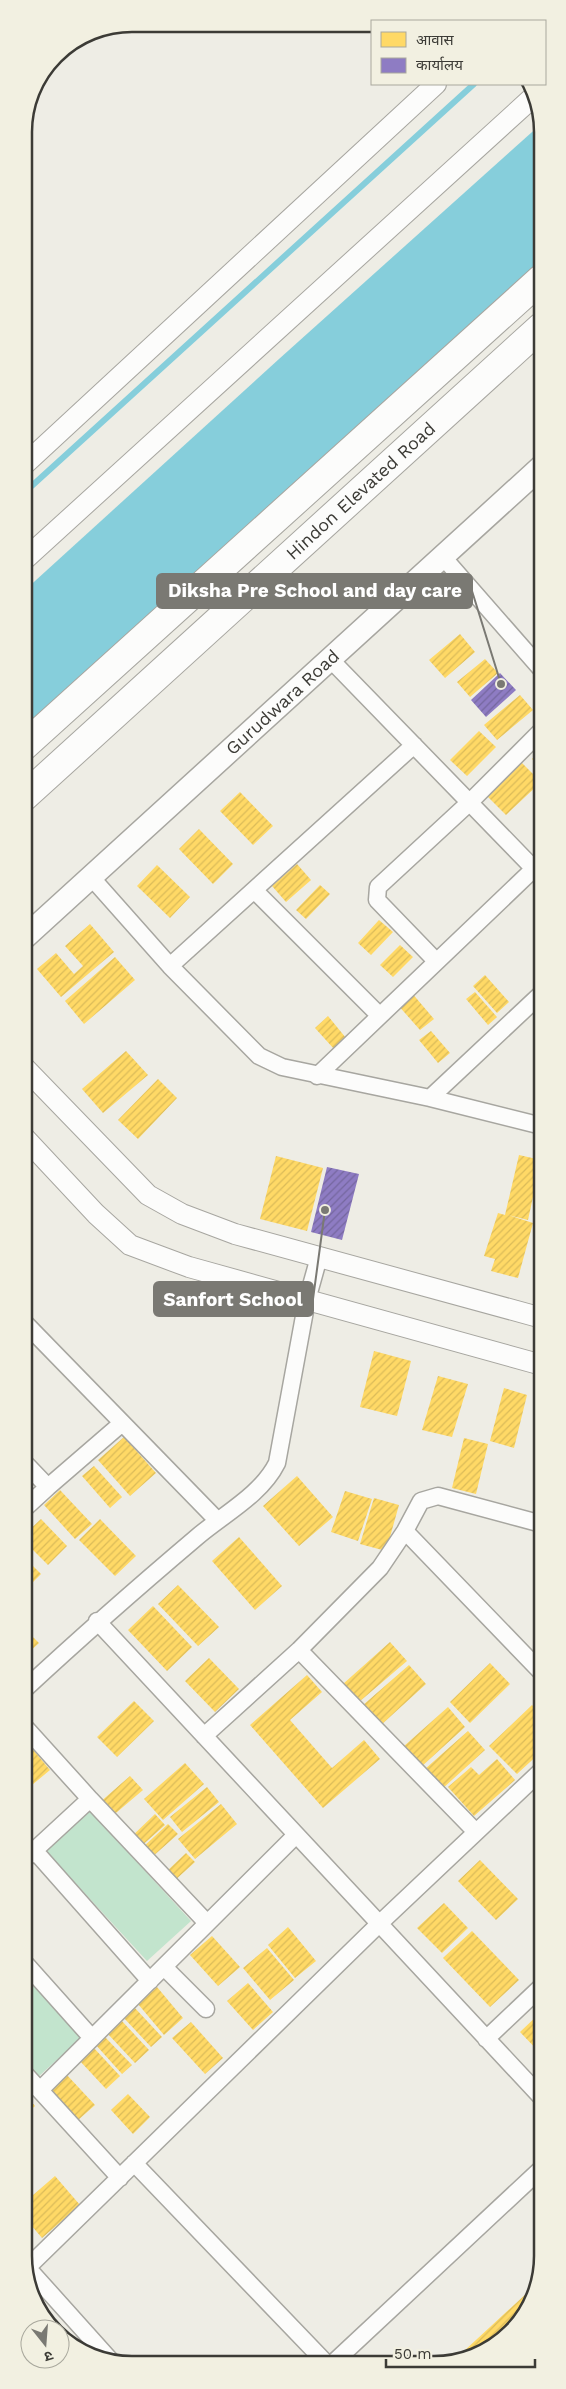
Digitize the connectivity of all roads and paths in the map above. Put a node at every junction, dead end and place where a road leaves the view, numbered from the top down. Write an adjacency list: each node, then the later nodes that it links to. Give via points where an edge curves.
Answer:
1 (435, 85): 5 (street)
2 (528, 101): 7 (street)
3 (534, 285): 11 (highway, Hindon Elevated Road)
4 (534, 333): 14 (highway, Hindon Elevated Road)
5 (33, 457)
6 (534, 474): 8 (main road, Gurudwara Road)
7 (33, 552)
8 (443, 557): 9 (main road, Gurudwara Road); 10 (street)
9 (330, 659): 13 (street); 18 (main road, Gurudwara Road)
10 (534, 660)
11 (33, 738)
12 (534, 739): 15 (street)
13 (414, 745): 15 (street); 19 (street)
14 (33, 789)
15 (470, 802): 16 (street); 21 (street, via 378,887 376,894 377,900)
16 (534, 864)
17 (534, 874): 21 (street)
18 (91, 877): 20 (main road, Gurudwara Road); 22 (street)
19 (254, 890): 22 (street); 24 (street)
20 (33, 930)
21 (436, 962): 24 (street)
22 (170, 966): 26 (street, via 259,1056 282,1067)
23 (534, 1001): 27 (street)
24 (379, 1016): 26 (street)
25 (33, 1076): 30 (street, via 148,1196 182,1214 235,1234)
26 (317, 1076): 27 (street)
27 (430, 1098): 28 (street)
28 (534, 1124)
29 (33, 1146): 31 (street, via 130,1245 189,1268)
30 (319, 1257): 31 (street); 32 (street)
31 (306, 1300): 34 (street); 39 (street, via 277,1463 260,1488)
32 (533, 1316)
33 (32, 1331): 35 (street)
34 (533, 1363)
35 (121, 1424): 37 (street); 39 (street)
36 (32, 1471): 37 (street)
37 (48, 1487): 38 (street)
38 (32, 1501)
39 (217, 1520): 42 (street)
40 (533, 1522): 41 (street, via 438,1496 421,1501)
41 (405, 1531): 43 (street, via 380,1568); 44 (street)
42 (98, 1621): 45 (street); 47 (street)
43 (298, 1650): 47 (street); 50 (street)
44 (533, 1664)
45 (32, 1681)
46 (32, 1736): 49 (street)
47 (204, 1736): 51 (street)
48 (533, 1778): 50 (street)
49 (90, 1799): 52 (street); 54 (street)
50 (476, 1832): 55 (street)
51 (296, 1835): 54 (street); 55 (street)
52 (32, 1852)
53 (32, 1856): 58 (street)
54 (208, 1923): 56 (street)
55 (379, 1924): 62 (street); 66 (street)
56 (164, 1966): 58 (street); 60 (street)
57 (32, 1971): 61 (street)
58 (150, 1981): 61 (street)
59 (533, 1994): 62 (street)
60 (206, 2009)
61 (92, 2038): 65 (street)
62 (486, 2039): 64 (street)
63 (32, 2082): 65 (street)
64 (533, 2089)
65 (40, 2090): 68 (street)
66 (134, 2164): 68 (street); 72 (street)
67 (533, 2176): 73 (street)
68 (120, 2178): 69 (street)
69 (32, 2261)
70 (34, 2276): 71 (street)
71 (103, 2352)
72 (319, 2356)
73 (341, 2356)

